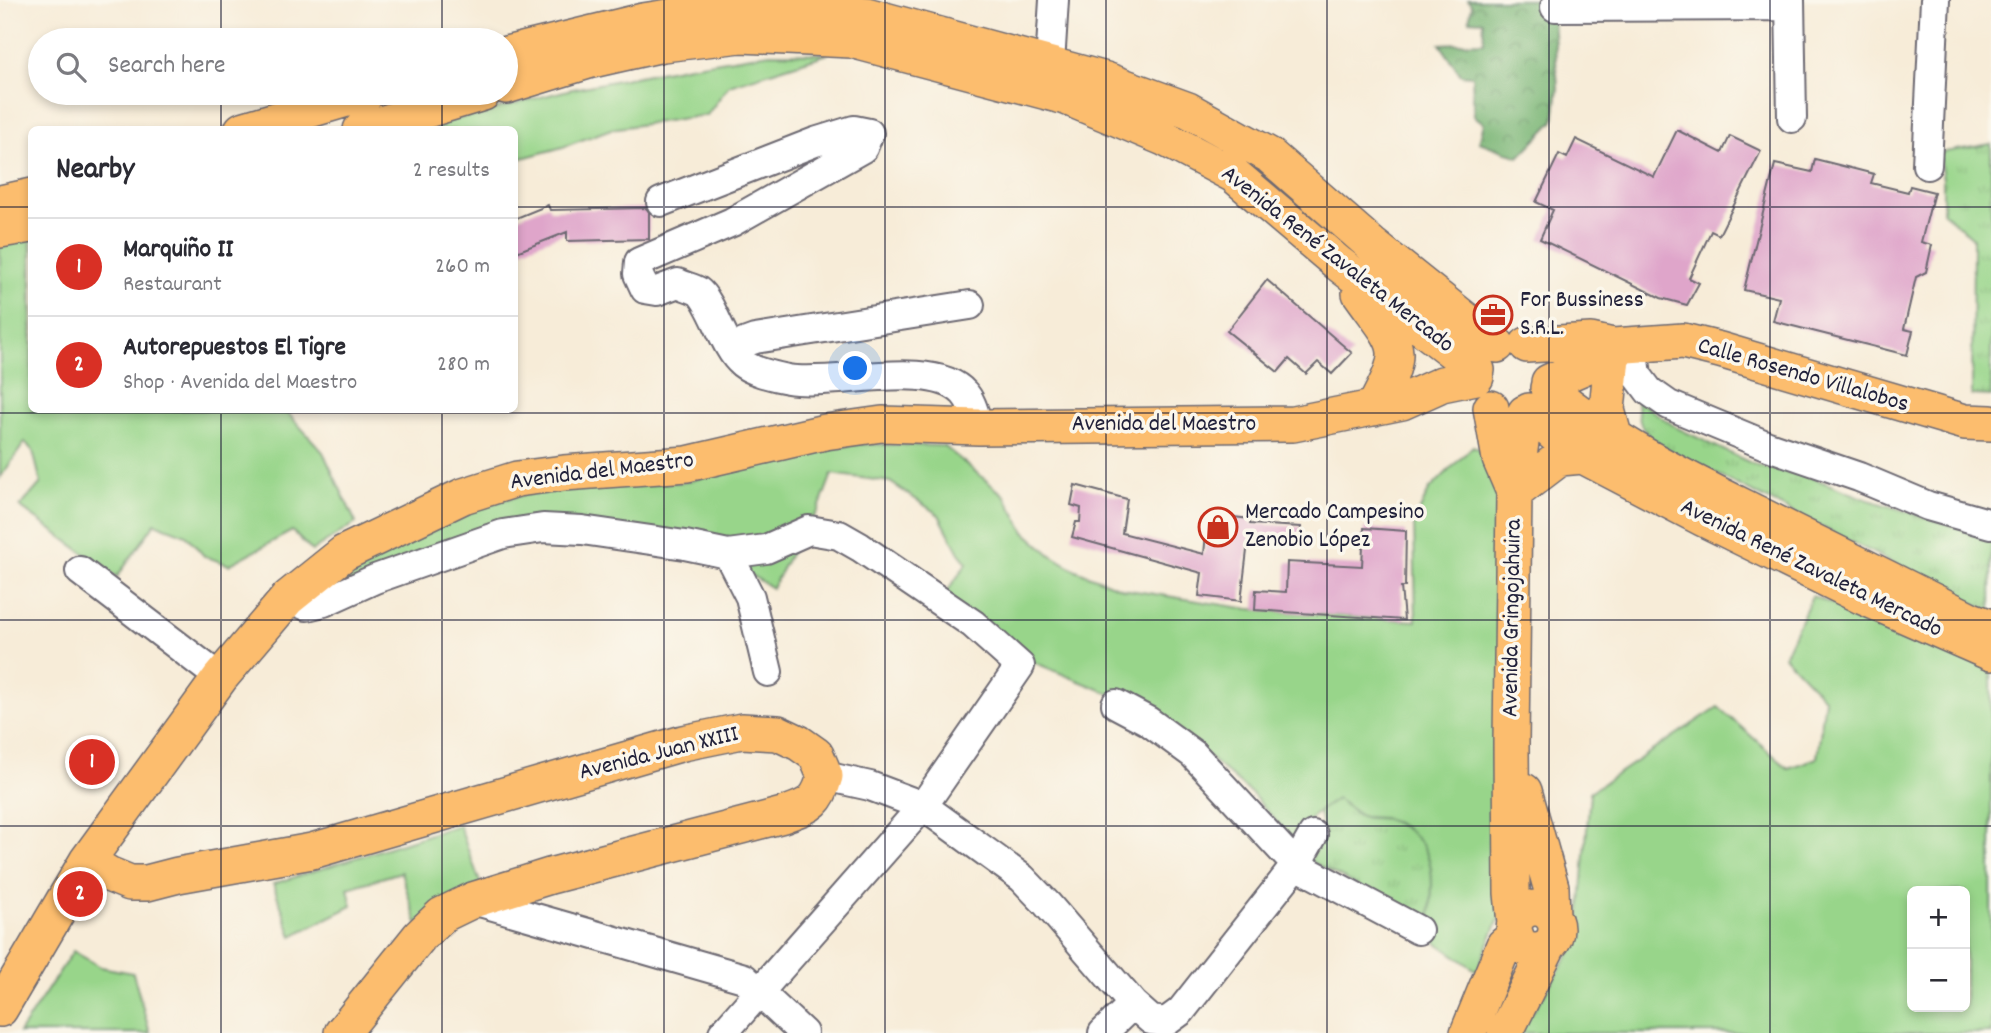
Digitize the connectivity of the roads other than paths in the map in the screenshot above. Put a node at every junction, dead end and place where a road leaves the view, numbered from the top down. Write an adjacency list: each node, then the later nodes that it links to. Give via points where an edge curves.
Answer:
1 (1054, 0): 6 (street)
2 (1935, 0): 13 (street)
3 (1790, 3): 4 (street); 10 (street)
4 (1555, 7)
5 (518, 51): 6 (main road, Avenida René Zavaleta Mercado, via 643,21 732,8 798,9 866,15)
6 (1050, 64): 23 (main road, Avenida René Zavaleta Mercado, via 1188,110 1269,155 1372,245)
7 (518, 82): 19 (main road, Avenida René Zavaleta Mercado, via 663,44 741,35 830,37 880,45 1066,97 1164,138 1234,176)
8 (327, 105): 11 (main road)
9 (443, 105): 12 (main road)
10 (1792, 118)
11 (256, 126)
12 (374, 126)
13 (1927, 165)
14 (28, 197): 16 (main road)
15 (661, 202): 22 (street, via 815,142 853,130 869,133 863,148 732,222 639,262 638,274 645,289 678,283 700,292)
16 (0, 203)
17 (28, 226): 18 (main road)
18 (0, 230)
19 (1339, 264): 23 (main road, Avenida René Zavaleta Mercado); 24 (main road, via 1395,344)
20 (970, 305): 22 (street, via 772,336 744,343)
21 (1623, 346): 23 (main road, Calle Rosendo Villalobos, via 1591,341); 25 (main road, Calle Rosendo Villalobos, via 1683,341 1965,422); 27 (main road, via 1607,410); 30 (street, via 1649,391 1669,405 1928,506)
22 (734, 352): 26 (street, via 743,363 789,379 899,375 947,381 967,396)
23 (1510, 384): 24 (main road, Avenida del Maestro, via 1442,384); 27 (main road, Avenida René Zavaleta Mercado, via 1577,412); 28 (main road, Avenida René Zavaleta Mercado, via 1563,442); 29 (main road, Avenida Gringojahuira, via 1500,459)
24 (1388, 405): 26 (main road, Avenida del Maestro, via 1293,424)
25 (1991, 423)
26 (979, 427): 33 (main road, Avenida del Maestro, via 882,424 825,432 687,464 517,479 463,496 344,553)
27 (1615, 439): 34 (main road, Avenida René Zavaleta Mercado, via 1707,489)
28 (1583, 456): 29 (main road, via 1560,458); 35 (main road, Avenida René Zavaleta Mercado, via 1861,596)
29 (1514, 494): 46 (main road, Avenida Gringojahuira, via 1512,893)
30 (1991, 524)
31 (728, 554): 33 (street, via 543,528 503,534 324,602 307,606); 36 (street, via 750,597); 40 (street, via 766,549 809,530 839,535 973,624 1020,666)
32 (80, 571): 37 (street)
33 (288, 598): 37 (main road, Avenida del Maestro)
34 (1991, 627)
35 (1991, 653)
36 (768, 672)
37 (220, 678): 42 (main road, Avenida del Maestro)
38 (1116, 704): 43 (street, via 1193,754)
39 (825, 776): 40 (street, via 870,786); 42 (main road, Avenida Juan XXIII, via 816,755 799,743 778,733 742,731 683,743 312,851 147,883 130,883); 44 (main road, via 820,793 809,804 783,815)
40 (923, 806): 47 (street); 48 (street, via 1022,878)
41 (1313, 835): 43 (street)
42 (87, 862): 49 (main road, Avenida del Maestro)
43 (1296, 865): 45 (street); 48 (street, via 1181,1011 1166,1022 1151,1020)
44 (473, 900): 47 (street, via 744,978); 50 (main road, via 442,915 420,936)
45 (1418, 930)
46 (1533, 931): 54 (main road, via 1504,945); 55 (main road)
47 (760, 992): 51 (street); 52 (street)
48 (1133, 1004): 53 (street)
49 (0, 1009)
50 (342, 1033)
51 (723, 1033)
52 (803, 1033)
53 (1103, 1033)
54 (1468, 1033)
55 (1505, 1033)

